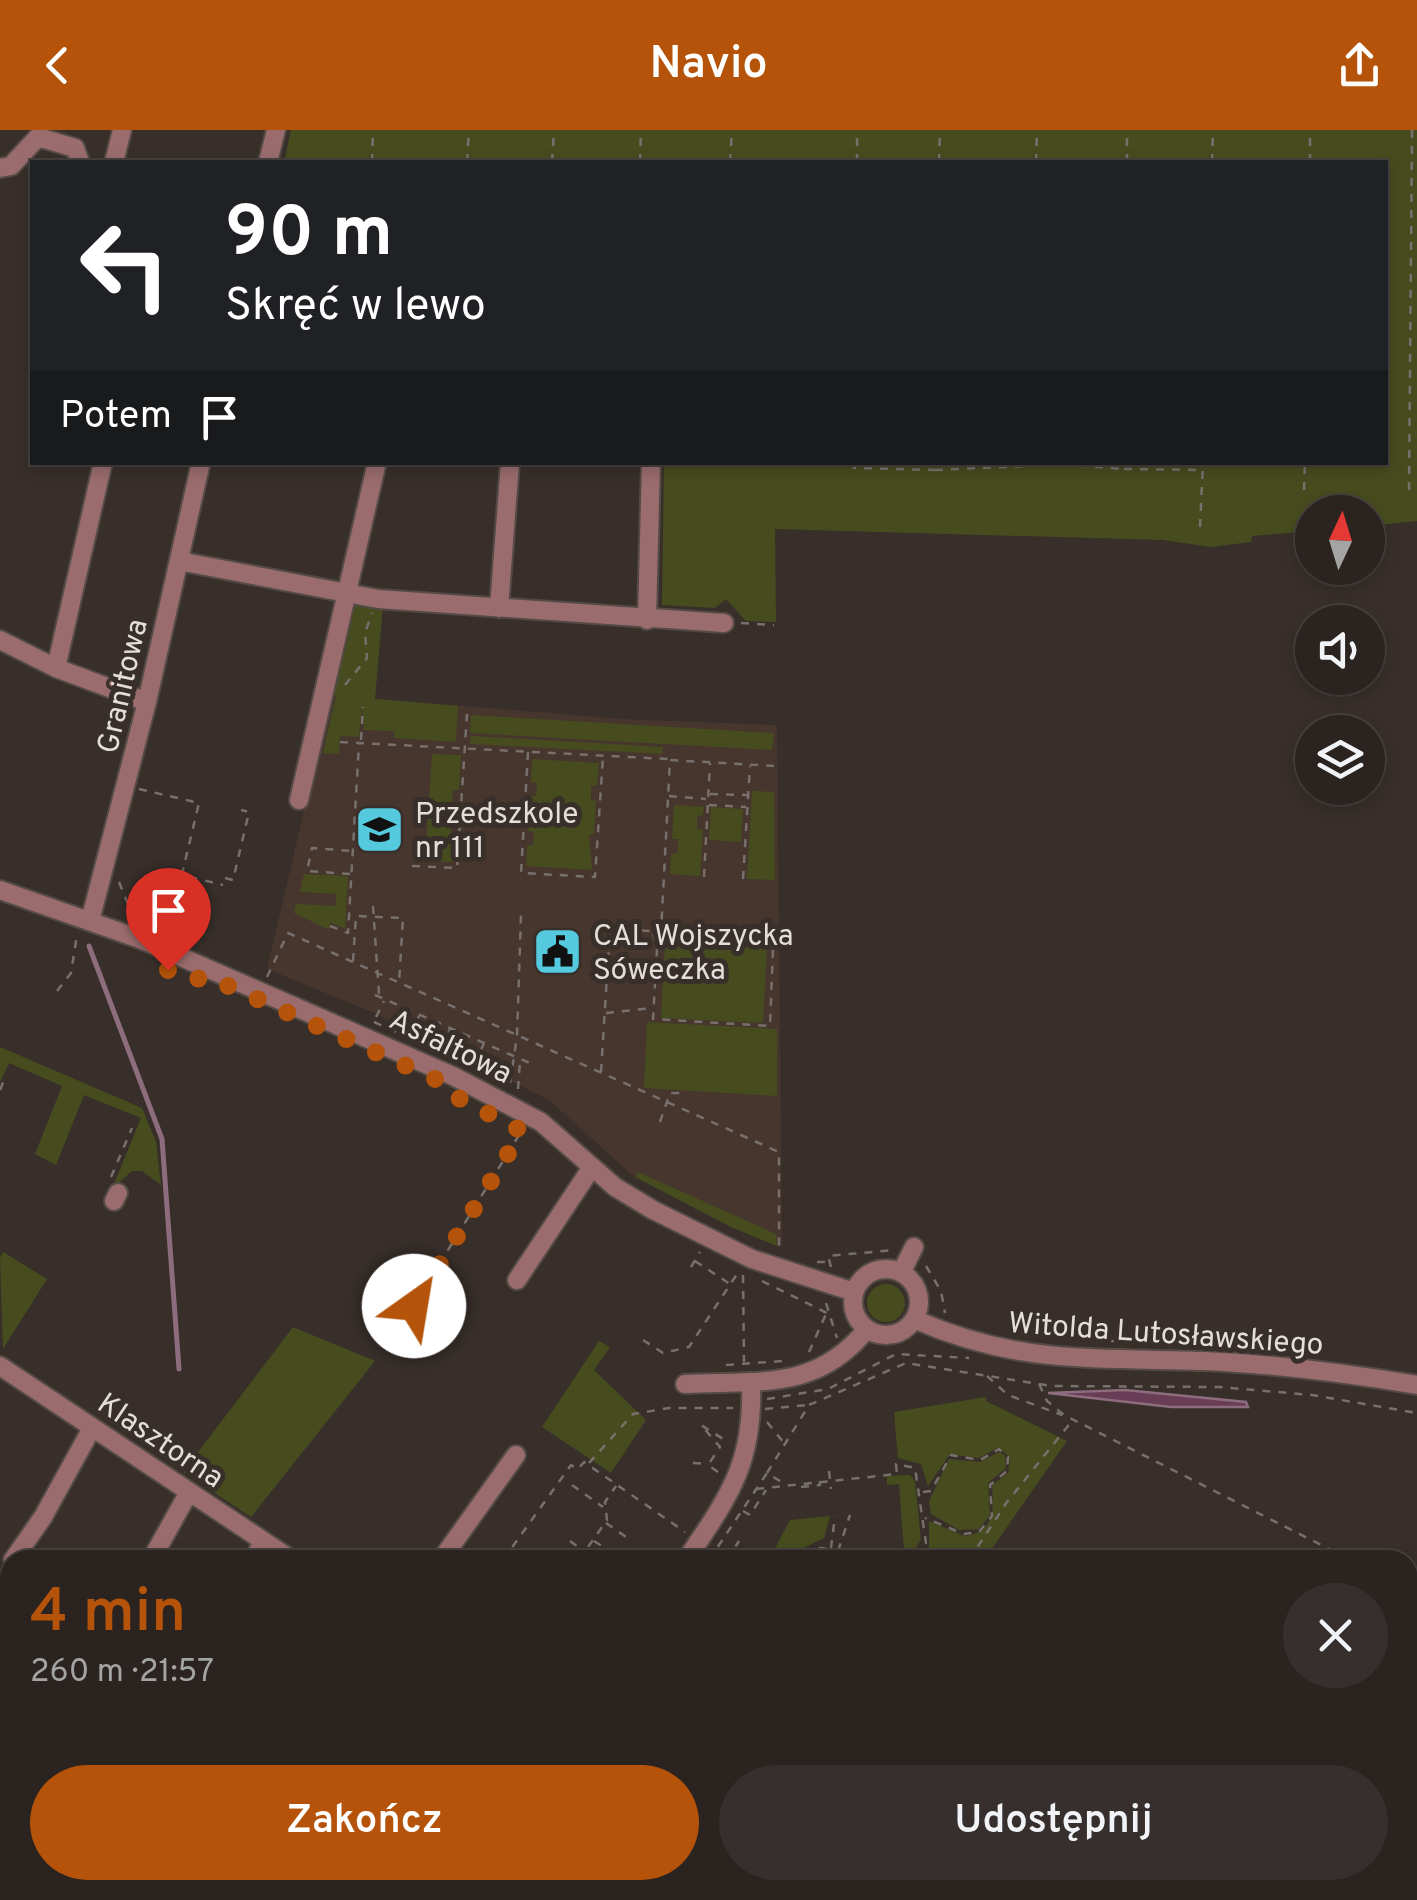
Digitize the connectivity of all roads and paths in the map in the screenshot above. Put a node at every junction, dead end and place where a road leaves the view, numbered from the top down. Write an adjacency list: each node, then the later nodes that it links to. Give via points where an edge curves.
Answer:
1 (122, 130): 16 (street)
2 (276, 130): 17 (street)
3 (374, 130): 18 (path)
4 (469, 130): 19 (path)
5 (554, 130): 20 (path)
6 (641, 130): 21 (path)
7 (732, 130): 22 (path)
8 (858, 130): 23 (path)
9 (940, 130): 24 (path)
10 (1036, 130): 25 (path)
11 (1128, 130): 26 (path)
12 (1213, 130): 27 (path)
13 (1310, 130): 28 (path)
14 (1412, 130): 30 (path)
15 (79, 160): 29 (street, via 76,148 38,137 11,166)
16 (114, 160)
17 (268, 160)
18 (372, 160)
19 (467, 160)
20 (552, 160)
21 (640, 160)
22 (730, 160)
23 (857, 160)
24 (939, 160)
25 (1036, 160)
26 (1127, 160)
27 (1212, 160)
28 (1310, 160)
29 (0, 168)
30 (1409, 275): 31 (path); 48 (path)
31 (1417, 275)
32 (102, 465): 58 (street)
33 (200, 465): 50 (street, Granitowa)
34 (376, 465): 51 (street)
35 (510, 465): 53 (street)
36 (651, 465): 54 (street)
37 (854, 465): 45 (path)
38 (935, 465): 45 (path)
39 (1015, 465): 45 (path)
40 (1049, 465): 44 (path)
41 (1123, 465): 44 (path)
42 (1203, 465): 46 (path)
43 (1305, 465): 47 (path)
44 (1123, 469): 46 (path)
45 (934, 470)
46 (1203, 470): 49 (path)
47 (1304, 490)
48 (1410, 490)
49 (1200, 526)
50 (179, 561): 51 (street); 60 (street, Granitowa)
51 (348, 593): 53 (street); 59 (street)
52 (378, 605): 59 (path, via 365,632 364,667 342,686)
53 (499, 608): 54 (street)
54 (647, 620): 55 (street)
55 (724, 622): 56 (path)
56 (774, 625)
57 (0, 640): 58 (street)
58 (56, 668): 60 (street)
59 (325, 686): 76 (street)
60 (147, 702): 72 (street, Granitowa)
61 (363, 707): 64 (path)
62 (467, 714): 65 (path)
63 (340, 742): 64 (path)
64 (360, 743): 65 (path); 79 (path)
65 (465, 748): 66 (path); 80 (path, via 457,868)
66 (528, 752): 67 (path); 67 (path, via 521,874 595,877)
67 (603, 756): 68 (path)
68 (670, 760): 69 (path); 73 (path)
69 (710, 762): 70 (path); 75 (path)
70 (750, 764): 71 (path); 74 (path)
71 (774, 766)
72 (126, 786): 83 (path, via 197,800); 95 (street, Granitowa)
73 (668, 796): 75 (path); 96 (path, via 661,932)
74 (748, 796): 75 (path); 77 (path)
75 (708, 799): 77 (path); 85 (path)
76 (299, 800)
77 (748, 806): 87 (path)
78 (241, 810): 86 (path, via 249,812 233,880)
79 (352, 850): 84 (path); 84 (path, via 312,848 307,871)
80 (412, 866)
81 (113, 869): 94 (path)
82 (174, 872): 83 (path)
83 (182, 874): 88 (path)
84 (351, 874): 93 (path, via 350,934)
85 (704, 877)
86 (224, 878)
87 (743, 879)
88 (223, 885)
89 (0, 890): 95 (street, Asfaltowa)
90 (372, 906): 92 (path)
91 (521, 915): 111 (path)
92 (372, 917): 99 (path, via 356,916); 100 (path); 102 (path, via 402,918)
93 (330, 926)
94 (137, 927)
95 (85, 930): 97 (path); 103 (path); 128 (street, Asfaltowa, via 319,1014 453,1076 541,1122)
96 (653, 931): 105 (path); 106 (path, via 610,928)
97 (71, 932)
98 (773, 948): 105 (path, via 770,1026 653,1020)
99 (353, 962): 100 (path); 101 (path, via 288,934)
100 (380, 974): 102 (path); 104 (path, via 377,996)
101 (266, 980)
102 (399, 983): 111 (path)
103 (57, 992)
104 (384, 999): 107 (path); 108 (path)
105 (654, 1008): 106 (path)
106 (605, 1012): 118 (path)
107 (420, 1014): 109 (path); 110 (path)
108 (376, 1018)
109 (450, 1028): 112 (path); 113 (path)
110 (411, 1033)
111 (517, 1036): 114 (path); 118 (path)
112 (484, 1043): 114 (path); 116 (path)
113 (446, 1050)
114 (514, 1056): 115 (path); 120 (path)
115 (520, 1059): 117 (path); 122 (path)
116 (475, 1064)
117 (534, 1066)
118 (601, 1073): 124 (path)
119 (6, 1075): 121 (path)
120 (510, 1083)
121 (0, 1090)
122 (518, 1090)
123 (683, 1093): 124 (path, via 670,1093)
124 (669, 1103): 125 (path); 131 (path, via 779,1152)
125 (660, 1122)
126 (512, 1124): 145 (path, via 523,1132)
127 (132, 1128): 129 (path)
128 (592, 1167): 140 (street); 143 (street, Asfaltowa, via 653,1210 752,1259)
129 (114, 1192)
130 (914, 1246): 139 (street)
131 (779, 1250)
132 (828, 1256): 138 (path)
133 (714, 1258): 134 (path, via 700,1252)
134 (695, 1261): 136 (path); 142 (path)
135 (727, 1264): 137 (path)
136 (691, 1267)
137 (740, 1270): 142 (path); 156 (path)
138 (833, 1272)
139 (901, 1273): 143 (street, via 873,1272); 147 (street, via 917,1290)
140 (517, 1280)
141 (760, 1280): 146 (path)
142 (730, 1284): 149 (path, via 689,1348 663,1352)
143 (854, 1292): 148 (street, via 856,1318)
144 (826, 1295): 146 (path)
145 (414, 1306)
146 (827, 1313): 152 (path)
147 (916, 1320): 148 (street, via 895,1334); 166 (street, Witolda Lutosławskiego, via 963,1341 1026,1355 1266,1365)
148 (868, 1330): 168 (street, via 825,1369)
149 (643, 1340)
150 (1092, 1340): 151 (path)
151 (1182, 1342)
152 (807, 1354)
153 (936, 1355): 155 (path); 159 (path); 160 (path, via 896,1354)
154 (796, 1358): 156 (path)
155 (971, 1358)
156 (744, 1363): 157 (path)
157 (724, 1365)
158 (0, 1366): 174 (street, Klasztorna)
159 (936, 1366): 161 (path, via 906,1363); 162 (path)
160 (867, 1367): 161 (path); 168 (path, via 809,1395)
161 (874, 1374): 169 (path)
162 (987, 1375): 165 (path); 172 (path, via 1008,1395)
163 (1270, 1382): 167 (path)
164 (685, 1384): 168 (street)
165 (1039, 1384): 167 (path); 172 (path)
166 (1417, 1386)
167 (1270, 1392): 171 (path)
168 (756, 1400): 169 (path); 175 (path); 206 (street, via 744,1463)
169 (809, 1404): 175 (path)
170 (726, 1407): 179 (path, via 633,1414)
171 (1417, 1413)
172 (1064, 1415): 173 (path)
173 (1073, 1420): 223 (path); 224 (path)
174 (92, 1428): 193 (street, Klasztorna); 209 (street)
175 (785, 1444): 183 (path)
176 (731, 1450): 180 (path, via 728,1440 702,1424 720,1446)
177 (516, 1455): 213 (street)
178 (693, 1463): 180 (path)
179 (588, 1464): 187 (path); 214 (path, via 571,1465)
180 (708, 1464): 181 (path)
181 (718, 1471)
182 (829, 1471): 184 (path)
183 (767, 1472): 188 (path); 191 (path)
184 (830, 1479): 185 (path); 192 (path); 194 (path, via 897,1474 896,1464 908,1465 919,1474)
185 (820, 1480): 188 (path); 190 (path)
186 (572, 1485): 195 (path)
187 (617, 1485): 195 (path); 206 (path)
188 (785, 1485): 189 (path)
189 (768, 1487): 191 (path); 196 (path, via 750,1515)
190 (801, 1487)
191 (756, 1488): 196 (path)
192 (831, 1490)
193 (189, 1492): 205 (street, Klasztorna); 210 (street)
194 (922, 1492): 198 (path); 198 (path, via 931,1491 951,1455 976,1460 999,1449 1007,1453 1006,1472 990,1485 992,1516 979,1532 964,1534)
195 (605, 1509): 200 (path)
196 (742, 1510): 207 (path)
197 (850, 1514): 199 (path)
198 (924, 1518): 222 (path)
199 (848, 1521): 208 (path, via 835,1517); 221 (path)
200 (605, 1522): 201 (path); 202 (path)
201 (629, 1539)
202 (593, 1540): 216 (path); 217 (path)
203 (570, 1541): 215 (path)
204 (739, 1541): 219 (path)
205 (264, 1542): 211 (street); 212 (street, Klasztorna)
206 (698, 1542): 218 (street)
207 (717, 1548)
208 (830, 1549): 220 (path)
209 (18, 1550)
210 (157, 1550)
211 (259, 1550)
212 (274, 1550)
213 (448, 1550)
214 (510, 1550)
215 (582, 1550)
216 (586, 1550)
217 (609, 1550)
218 (693, 1550)
219 (733, 1550)
220 (808, 1550)
221 (839, 1550)
222 (919, 1550)
223 (976, 1550)
224 (1324, 1550)

